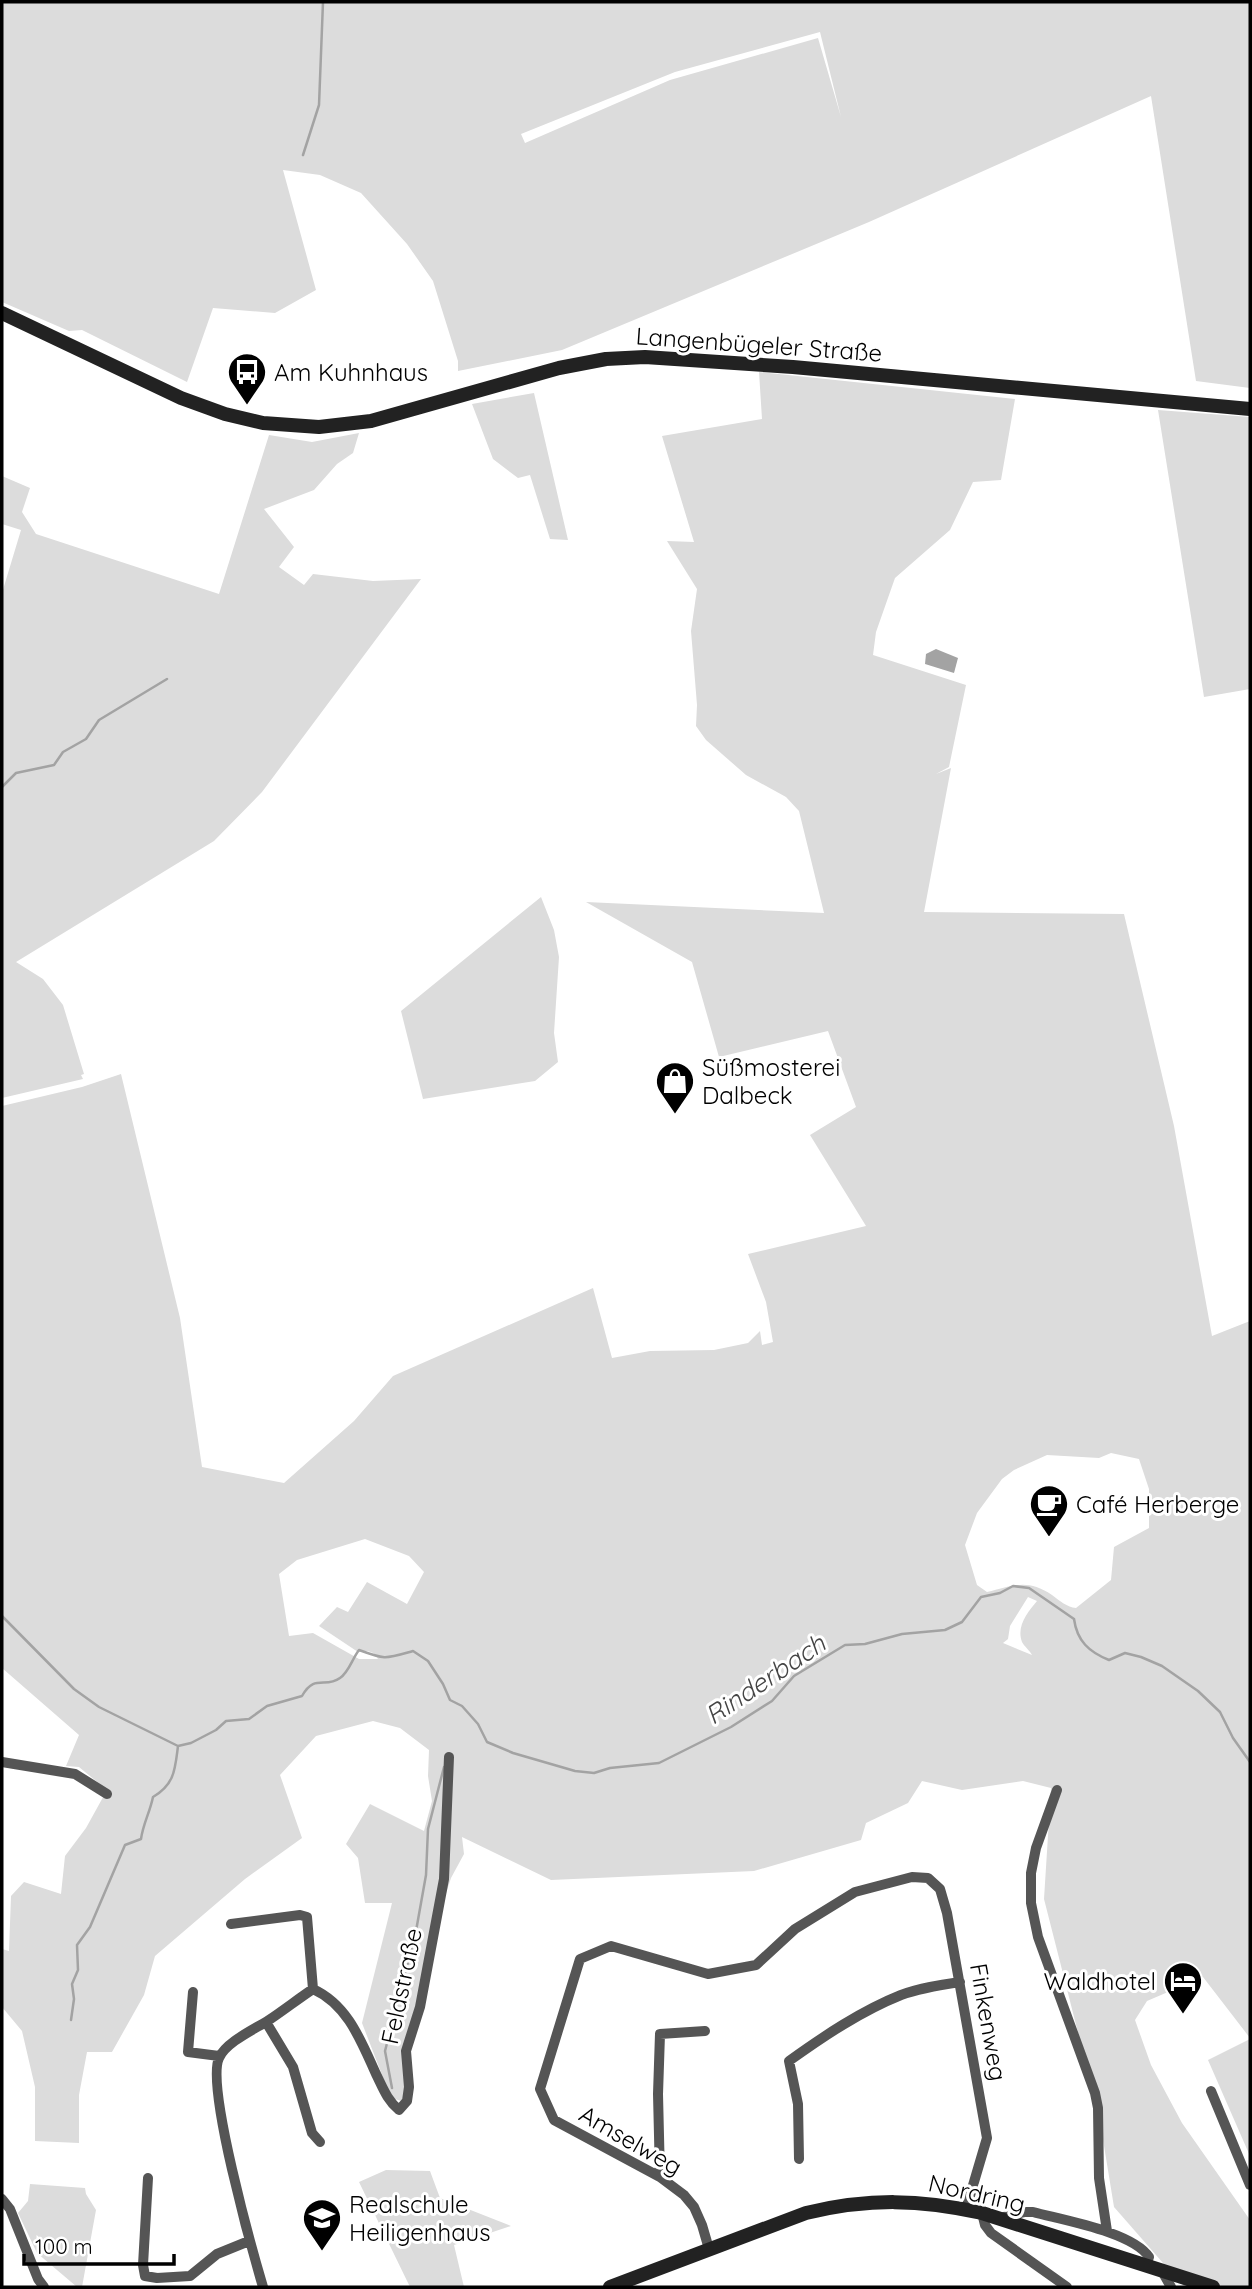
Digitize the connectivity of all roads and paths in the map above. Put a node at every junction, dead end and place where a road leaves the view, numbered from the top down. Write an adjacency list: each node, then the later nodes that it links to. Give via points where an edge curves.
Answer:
1 (2, 313): 2 (main road, Langenbügeler Straße, via 181,398 225,414 275,424 319,427 371,421 559,368 645,356)
2 (1250, 409)
3 (449, 1757): 10 (street, Feldstraße, via 444,1879 420,2007 405,2051 407,2101 399,2110 388,2102 357,2032 330,1997)
4 (2, 1762): 6 (street, via 75,1774)
5 (1057, 1790): 25 (street, via 1036,1848 1031,1903 1038,1937 1095,2093)
6 (107, 1794)
7 (896, 1881): 9 (street, Finkenweg, via 928,1878 940,1889); 18 (street, Amselweg, via 855,1892 825,1909 755,1965 708,1974 611,1946 580,1959 540,2089 554,2120)
8 (231, 1924): 10 (street, via 307,1917)
9 (960, 1982): 17 (street, via 902,1995 818,2039 789,2061 798,2104); 22 (street, Finkenweg, via 987,2138)
10 (313, 1989): 12 (street)
11 (193, 1992): 14 (street, via 188,2052)
12 (266, 2022): 14 (street); 16 (street, via 293,2067 312,2133)
13 (705, 2031): 18 (street, via 660,2034)
14 (219, 2056): 26 (street, via 217,2084)
15 (1210, 2091): 20 (street)
16 (320, 2142)
17 (799, 2159)
18 (660, 2177): 27 (street, Amselweg, via 694,2207)
19 (148, 2178): 26 (street, via 145,2276 190,2276 217,2254)
20 (1250, 2185)
21 (2, 2199): 30 (street)
22 (966, 2209): 23 (main road, Nordring); 27 (main road, Nordring, via 899,2200 835,2206)
23 (982, 2213): 24 (main road, Nordring); 33 (street, via 991,2233)
24 (999, 2218): 25 (street, via 1033,2212); 28 (main road, Nordring)
25 (1107, 2231): 28 (street, via 1144,2249 1149,2257)
26 (249, 2241): 31 (street)
27 (709, 2249): 32 (main road, Nordring)
28 (1146, 2266): 29 (main road, Nordring)
29 (1162, 2271): 34 (street); 35 (main road, Nordring)
30 (44, 2287)
31 (262, 2287)
32 (610, 2287)
33 (1066, 2287)
34 (1171, 2287)
35 (1213, 2287)

